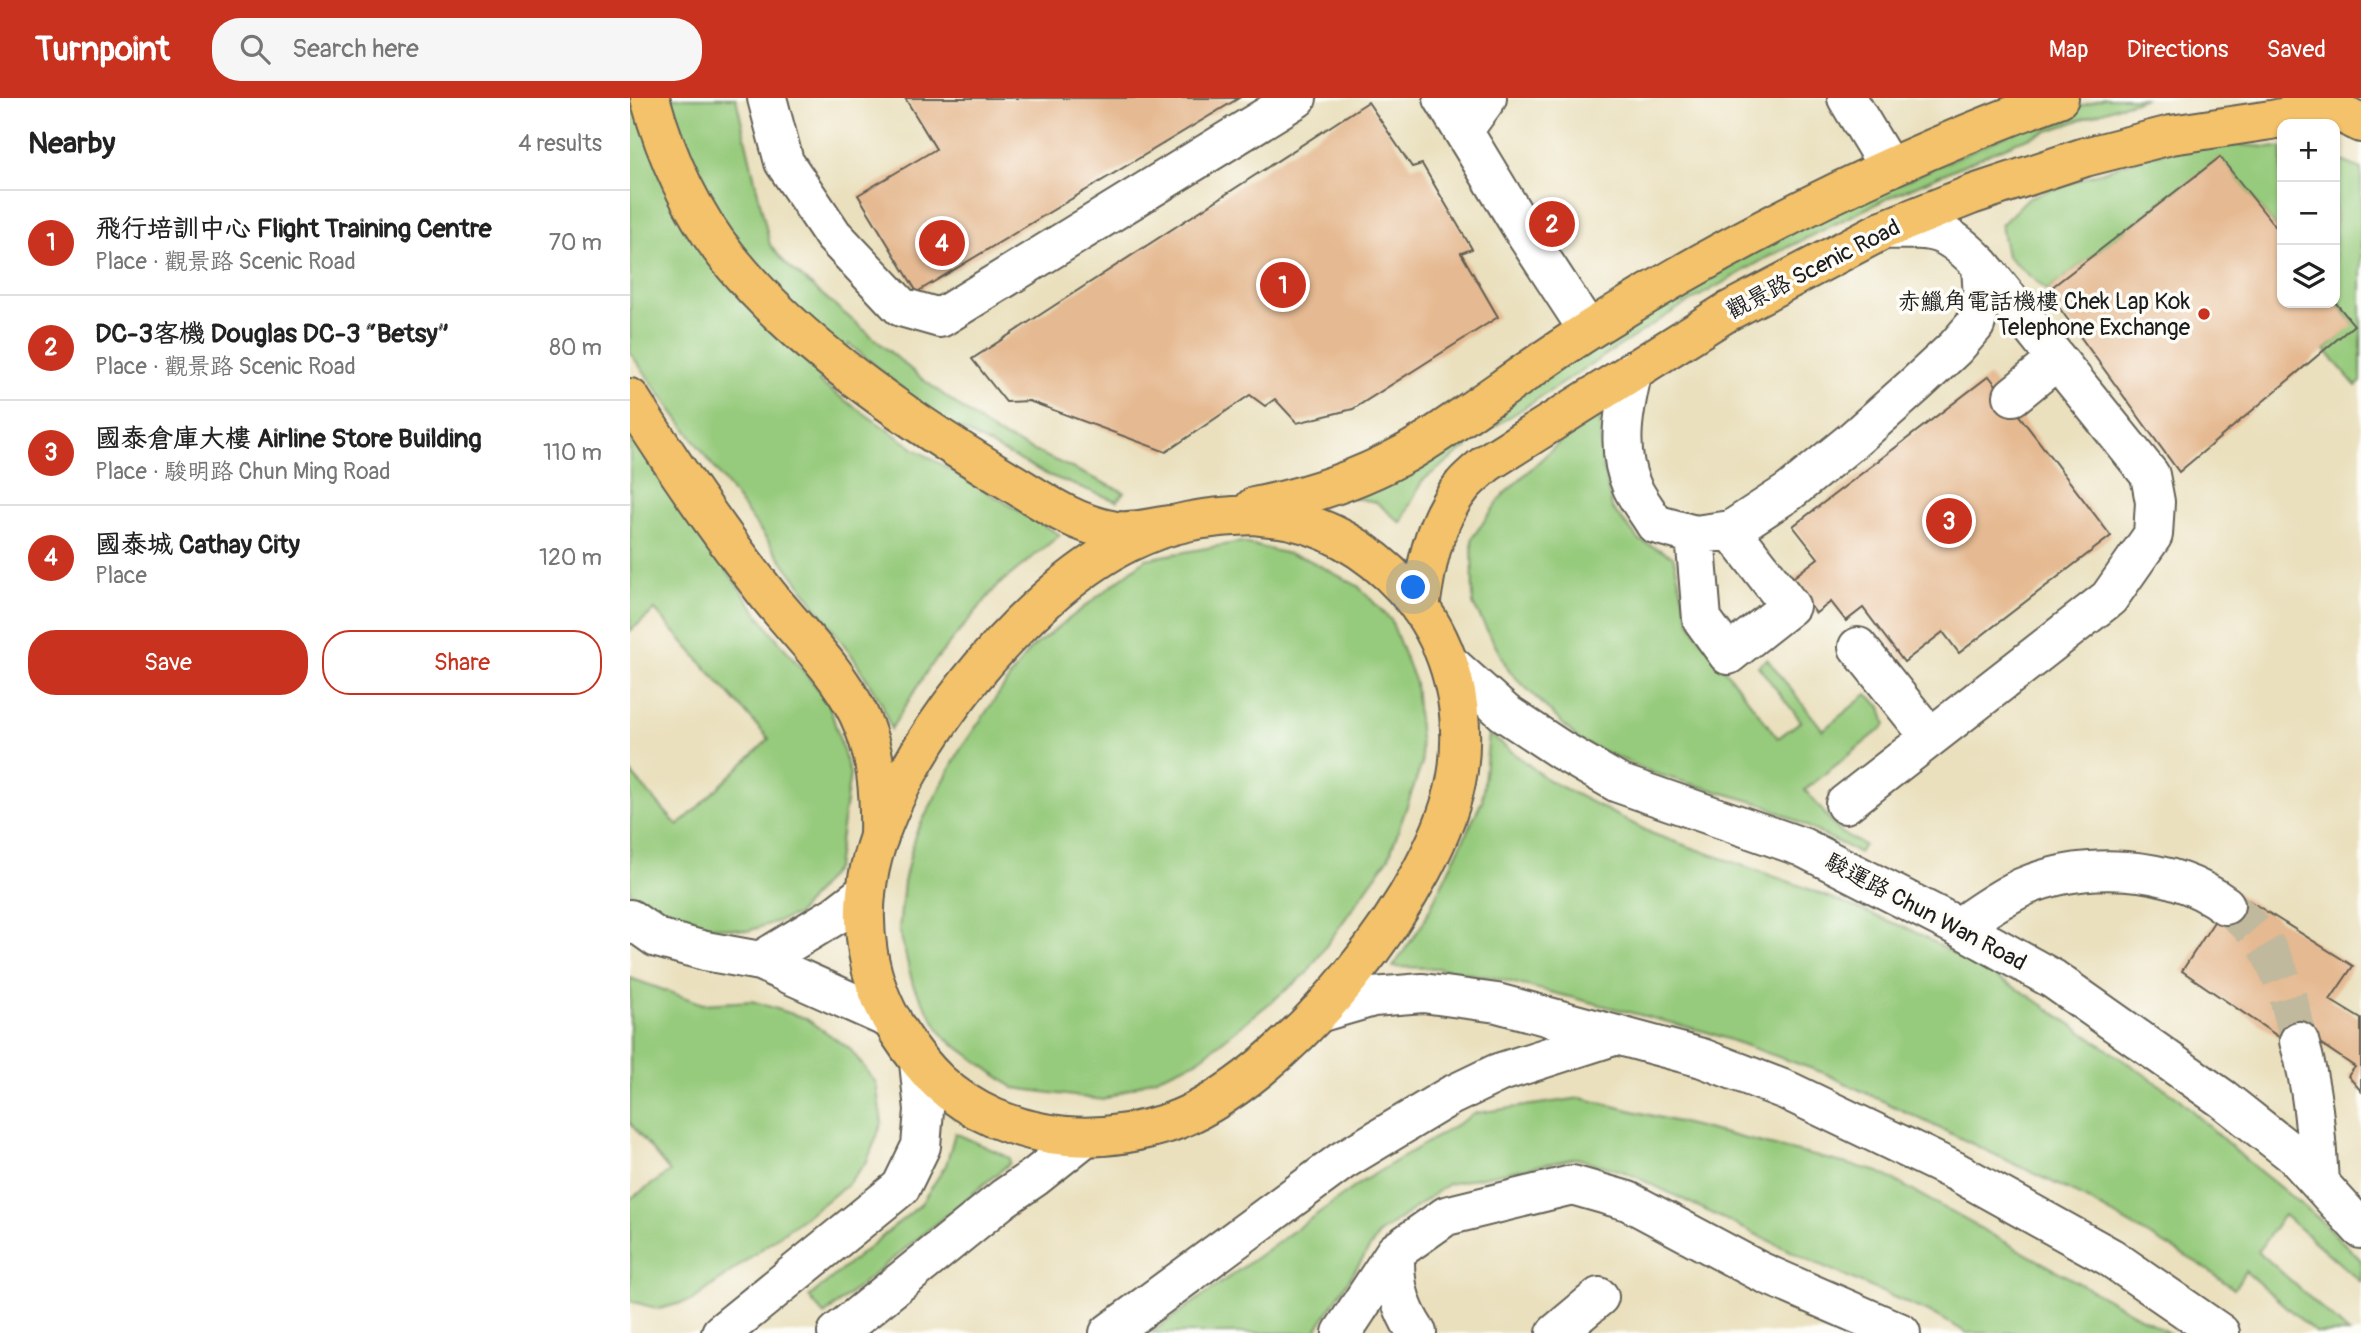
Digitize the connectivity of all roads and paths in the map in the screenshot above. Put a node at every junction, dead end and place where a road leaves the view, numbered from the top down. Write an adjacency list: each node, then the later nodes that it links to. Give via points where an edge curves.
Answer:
1 (649, 98): 20 (main road, via 687,197 728,258 780,313 848,370 966,455 1060,511 1113,531)
2 (767, 98): 3 (street, via 784,162 833,235 901,307 940,318)
3 (1297, 98)
4 (1443, 98): 9 (street)
5 (1487, 98): 9 (street)
6 (1847, 98): 10 (street)
7 (2059, 98): 10 (main road)
8 (2337, 110): 11 (main road, 觀景路 Scenic Road, via 2171,135 2085,157)
9 (1463, 131): 14 (street)
10 (1889, 168): 14 (main road, via 1690,269)
11 (1971, 195): 12 (main road, 觀景路 Scenic Road); 13 (street, via 1959,227)
12 (1883, 230): 13 (street, via 1923,229 1943,234); 16 (main road, 觀景路 Scenic Road, via 1727,312)
13 (1970, 254): 15 (street); 16 (street, via 1983,299 1975,325 1955,348 1789,492 1713,532 1656,524 1632,487 1621,450)
14 (1588, 330): 19 (main road, via 1400,457 1290,500)
15 (2057, 360): 17 (street); 24 (street, via 2150,475 2155,502 2153,535 2109,598)
16 (1633, 370): 21 (main road, 觀景路 Scenic Road, via 1487,463 1464,484 1434,537)
17 (2014, 396)
18 (630, 398): 26 (main road, via 714,523 858,713 877,774)
19 (1208, 517): 20 (main road); 21 (main road, via 1254,515 1292,520 1329,532 1383,567)
20 (1169, 525): 26 (main road, via 1085,568 1027,617 973,674 926,741)
21 (1420, 608): 23 (main road)
22 (1858, 647): 24 (street)
23 (1450, 664): 30 (street, 駿運路 Chun Wan Road, via 1505,713 1618,783 1802,846); 32 (main road, via 1460,733 1458,770 1439,834 1380,937)
24 (1930, 737): 25 (street)
25 (1845, 804)
26 (879, 837): 27 (main road)
27 (866, 892): 31 (street); 33 (main road, via 871,971)
28 (2225, 905): 30 (street, via 2157,876 2090,871 2025,887)
29 (630, 919): 31 (street, via 657,938)
30 (1959, 927): 38 (street, 駿運路 Chun Wan Road, via 2065,987 2223,1099 2294,1155)
31 (760, 961): 33 (street)
32 (1318, 1013): 34 (street, via 1373,997 1423,993 1497,1003); 37 (main road, via 1250,1075 1194,1112 1119,1135)
33 (891, 1020): 36 (main road)
34 (1617, 1035): 45 (street, via 1498,1073 1450,1096 1342,1161); 51 (street, via 1702,1058 1788,1091 1944,1166 2110,1257)
35 (2299, 1041): 38 (street, via 2315,1120)
36 (919, 1062): 37 (main road, via 959,1099 984,1113 1029,1130); 43 (street, via 924,1110 921,1146 901,1187)
37 (1084, 1138): 44 (street)
38 (2319, 1182): 39 (street, 駿運路 Chun Wan Road)
39 (2361, 1229)
40 (1395, 1252): 41 (street, via 1447,1216 1572,1185 1628,1201); 46 (street); 47 (street, via 1396,1288)
41 (1759, 1271): 49 (street); 50 (street)
42 (1599, 1297): 48 (street)
43 (721, 1333)
44 (837, 1333)
45 (1109, 1333)
46 (1342, 1333)
47 (1417, 1333)
48 (1556, 1333)
49 (1835, 1333)
50 (1901, 1333)
51 (2220, 1333)

